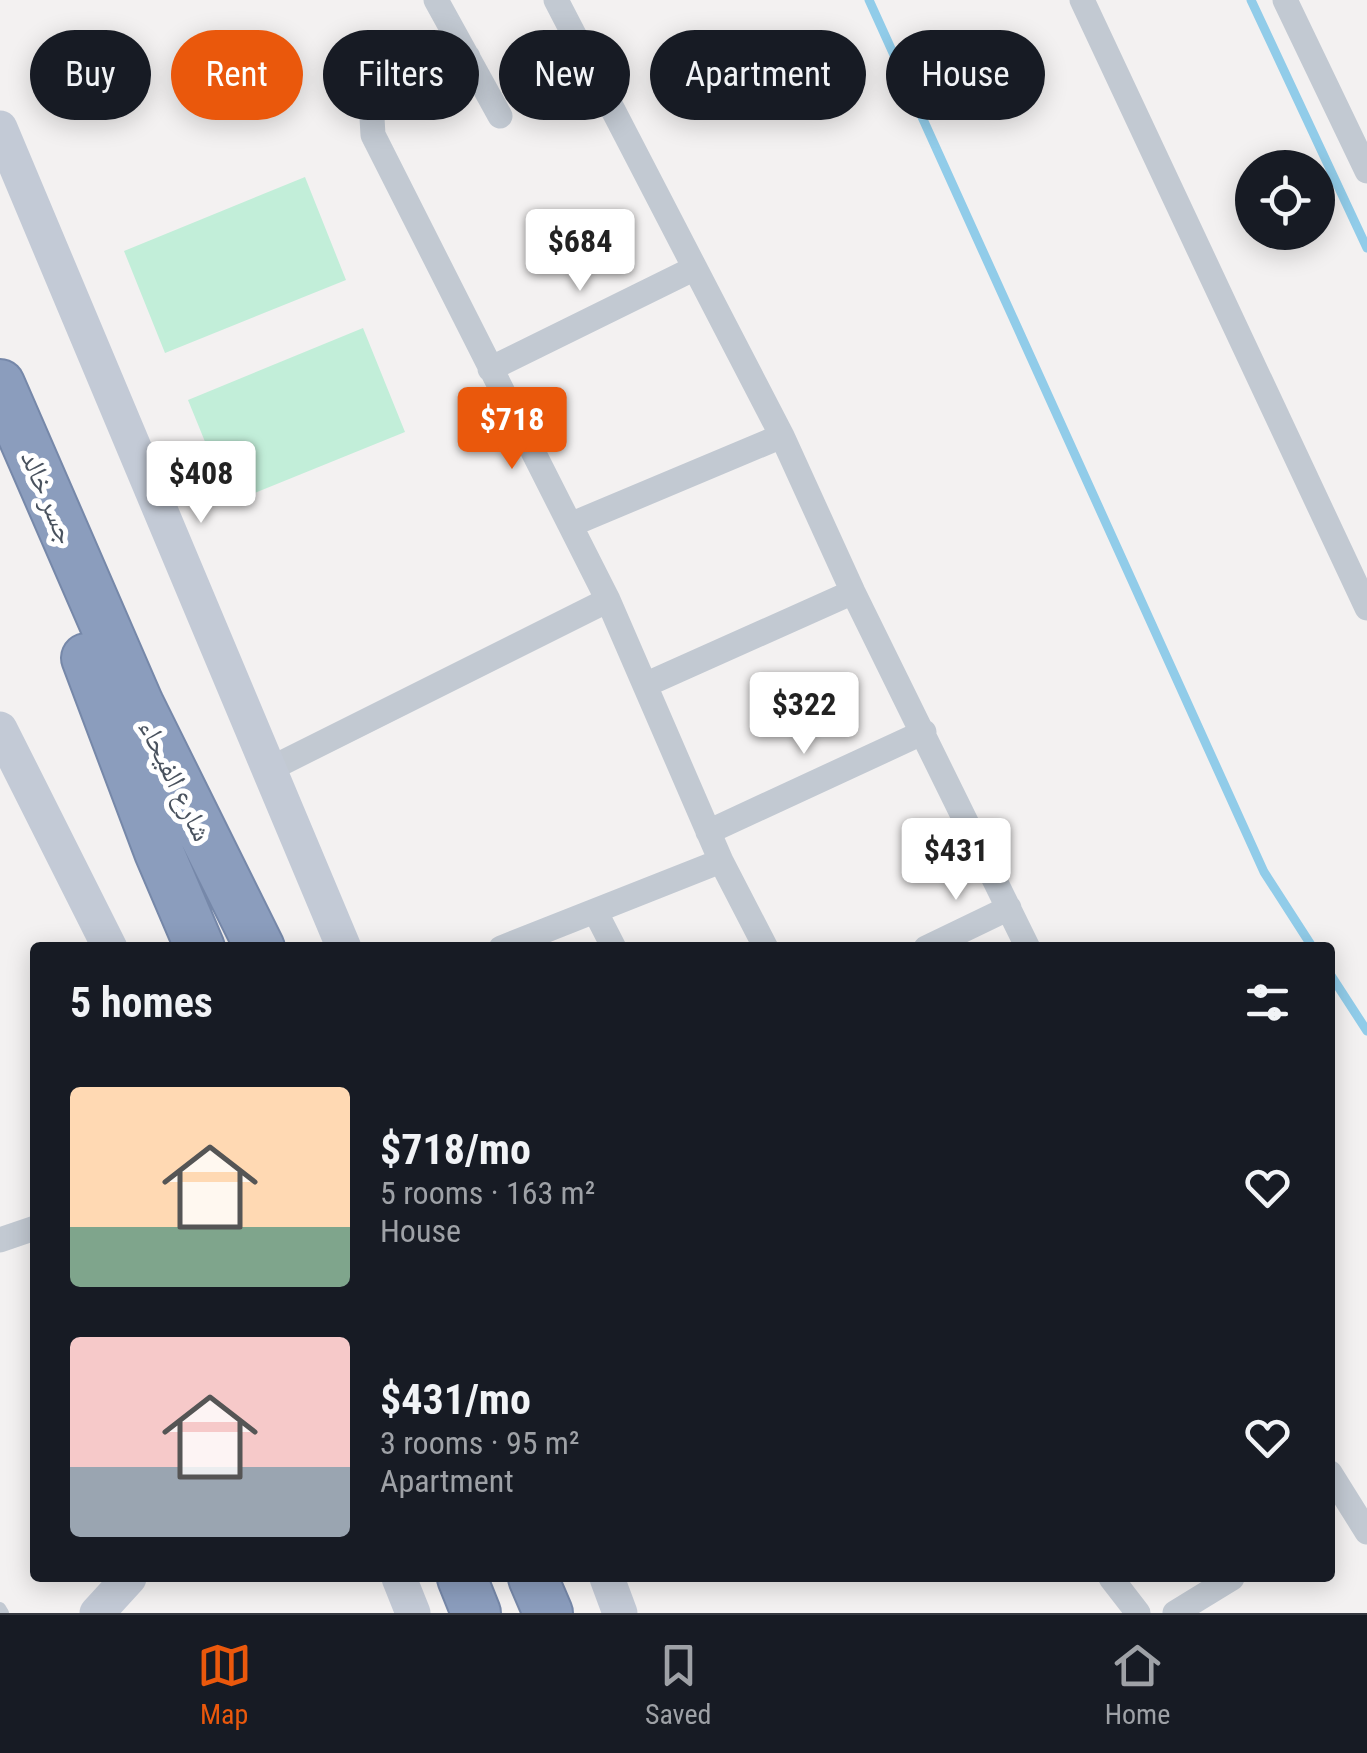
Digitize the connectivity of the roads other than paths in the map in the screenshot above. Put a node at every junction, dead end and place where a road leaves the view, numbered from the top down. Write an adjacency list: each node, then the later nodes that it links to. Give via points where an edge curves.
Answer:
1 (436, 0): 5 (street)
2 (556, 0): 11 (street)
3 (1082, 0): 19 (street)
4 (1285, 0): 10 (street)
5 (453, 30)
6 (479, 77): 7 (street)
7 (499, 114)
8 (372, 120): 12 (street, via 373,134)
9 (0, 128): 24 (street)
10 (1367, 171)
11 (695, 268): 12 (street); 14 (street)
12 (490, 368): 16 (street)
13 (0, 384): 20 (highway, جسر خالد)
14 (782, 436): 16 (street); 17 (street)
15 (0, 463): 20 (highway)
16 (570, 525): 18 (street)
17 (853, 592): 21 (street); 23 (street)
18 (608, 600): 21 (street); 24 (street)
19 (1367, 608)
20 (86, 618): 30 (highway, شارع الفيحاء, via 159,852); 31 (highway, شارع الفيحاء, via 139,704)
21 (644, 685): 25 (street)
22 (0, 729): 29 (street)
23 (924, 732): 25 (street); 27 (street)
24 (268, 770): 32 (street)
25 (708, 832): 26 (street)
26 (721, 861): 28 (street); 35 (street)
27 (1010, 908): 36 (street); 37 (street)
28 (595, 911): 33 (street); 34 (street)
29 (107, 942)
30 (197, 942)
31 (257, 942)
32 (341, 942)
33 (516, 942)
34 (611, 942)
35 (763, 942)
36 (939, 942)
37 (1025, 942)
38 (30, 1230): 39 (street)
39 (0, 1240)
40 (1340, 1511): 41 (street)
41 (1367, 1532)
42 (124, 1582): 49 (street)
43 (401, 1582): 50 (street)
44 (464, 1582): 51 (highway)
45 (535, 1582): 52 (highway)
46 (608, 1582): 53 (street)
47 (1114, 1582): 54 (street)
48 (1225, 1582): 55 (street)
49 (97, 1613)
50 (413, 1613)
51 (476, 1613)
52 (548, 1613)
53 (620, 1613)
54 (1138, 1613)
55 (1175, 1613)

